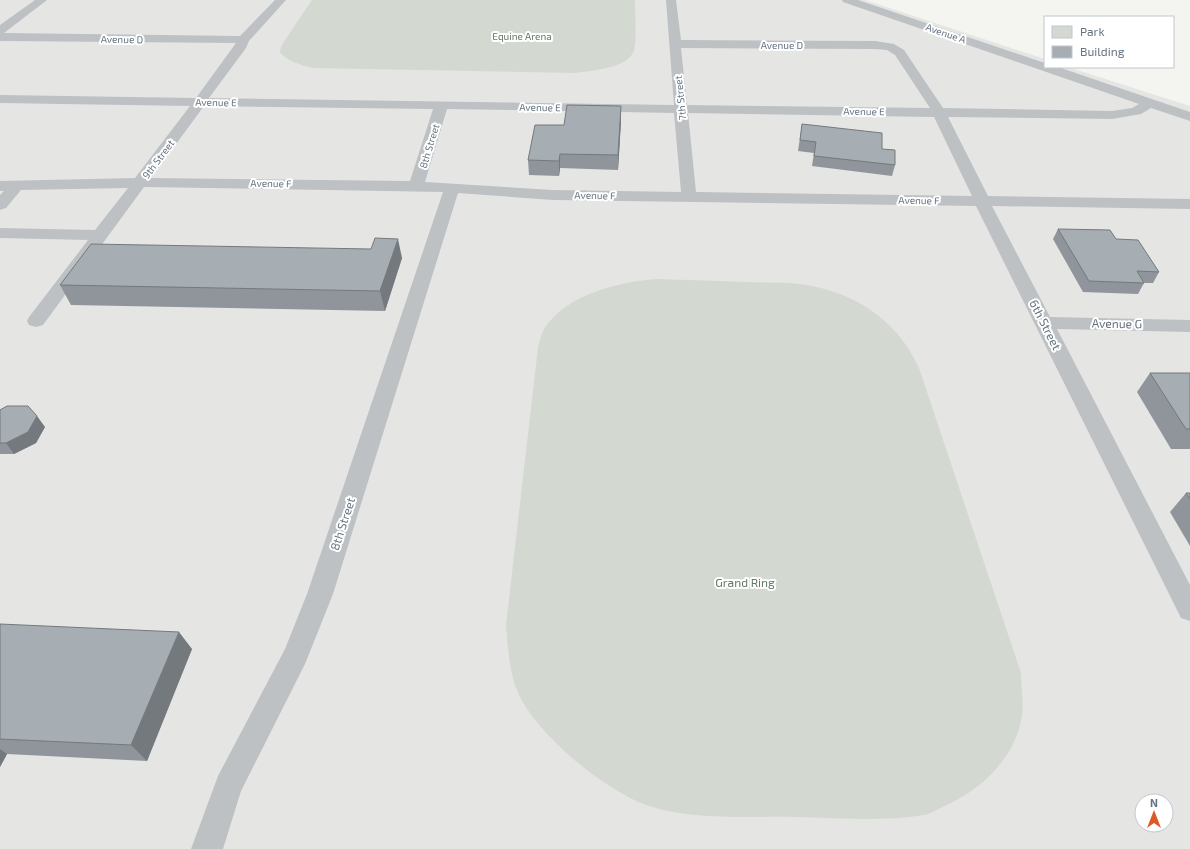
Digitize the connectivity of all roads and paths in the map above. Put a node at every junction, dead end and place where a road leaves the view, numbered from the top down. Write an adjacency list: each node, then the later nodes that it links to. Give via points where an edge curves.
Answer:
1 (42, 0): 5 (lane)
2 (281, 0): 7 (lane, 9th Street)
3 (671, 0): 8 (lane, 7th Street)
4 (847, 0): 10 (lane, Avenue A)
5 (0, 31)
6 (0, 37): 7 (lane, Avenue D)
7 (243, 40): 13 (lane, 9th Street, via 240,48)
8 (675, 44): 9 (lane, Avenue D); 16 (lane, 7th Street)
9 (890, 47): 17 (lane, 6th Street, via 900,53)
10 (1044, 67)
11 (1048, 68): 14 (lane, Avenue A)
12 (0, 99): 13 (lane, Avenue E)
13 (201, 102): 15 (lane, Avenue E); 19 (lane, 9th Street)
14 (1149, 103): 17 (lane, Avenue E, via 1136,111 1112,115); 18 (lane, Avenue A)
15 (441, 106): 16 (lane, Avenue E); 22 (lane, 8th Street)
16 (682, 108): 17 (lane, Avenue E); 24 (lane, 7th Street)
17 (939, 112): 25 (lane, 6th Street)
18 (1190, 117)
19 (140, 182): 21 (lane, Avenue F); 22 (lane, Avenue F); 29 (lane, 9th Street)
20 (0, 186): 21 (lane, Avenue F)
21 (16, 186): 27 (lane)
22 (416, 186): 23 (lane, Avenue F)
23 (452, 189): 24 (lane, Avenue F, via 546,195); 34 (lane, 8th Street, via 320,594 296,655 228,786)
24 (689, 197): 25 (lane, Avenue F)
25 (982, 201): 26 (lane, Avenue F); 31 (lane, 6th Street)
26 (1190, 204)
27 (0, 205)
28 (0, 234): 29 (lane)
29 (101, 235): 30 (lane, 9th Street)
30 (36, 321)
31 (1044, 323): 32 (lane, Avenue G); 33 (lane, 6th Street)
32 (1190, 326)
33 (1190, 610)
34 (207, 849)

